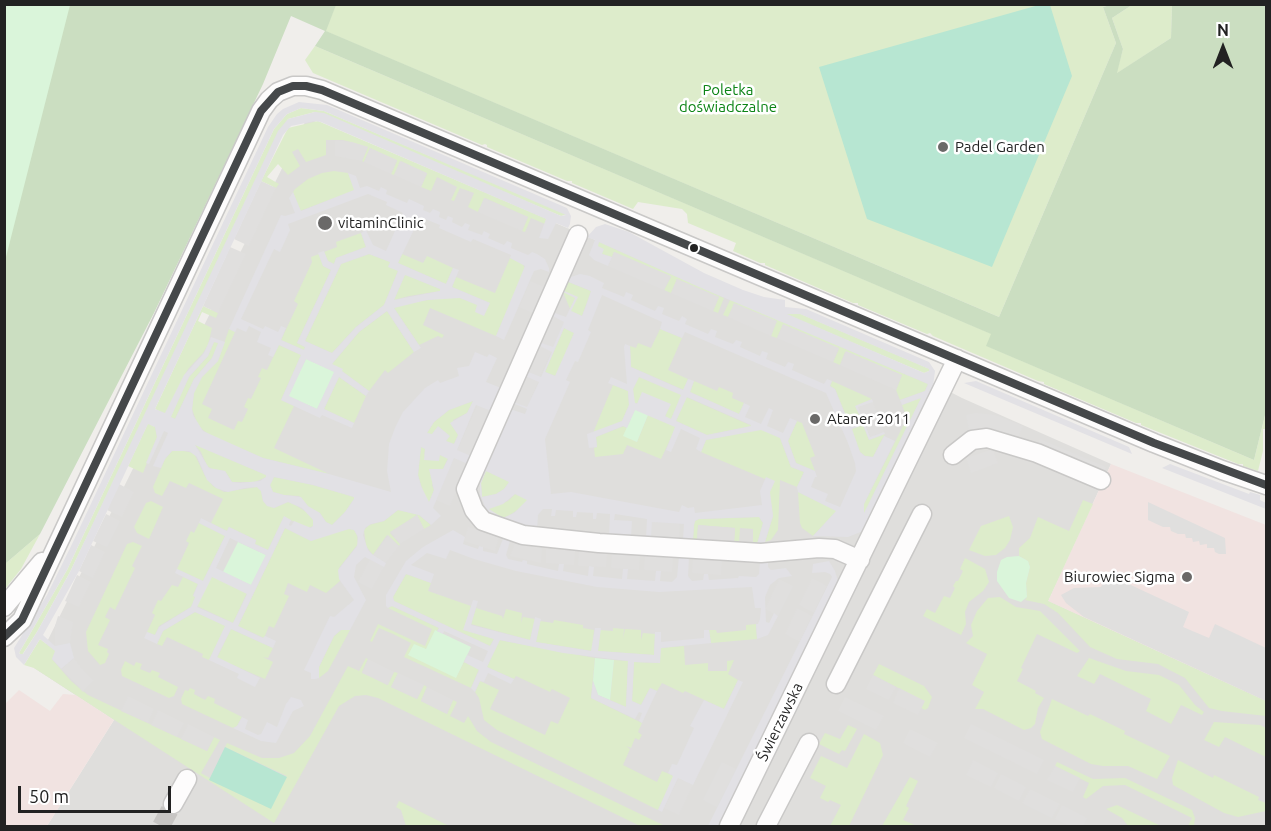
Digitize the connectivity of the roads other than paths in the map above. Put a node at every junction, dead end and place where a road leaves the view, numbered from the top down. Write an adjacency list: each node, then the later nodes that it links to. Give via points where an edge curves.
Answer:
1 (578, 234): 8 (street, via 466,489 483,521 523,535 599,543 760,553 835,549)
2 (957, 359): 5 (street); 7 (street, via 322,90 306,86 286,88 268,100 261,111); 8 (street, Świerzawska)
3 (953, 455): 4 (street, via 972,440 987,438 1037,453)
4 (1101, 480)
5 (1266, 485)
6 (921, 514): 11 (street)
7 (57, 545): 9 (street); 10 (street, via 22,620)
8 (860, 560): 15 (street, Świerzawska)
9 (4, 607)
10 (4, 637)
11 (836, 684)
12 (809, 743): 16 (street)
13 (187, 779): 14 (street)
14 (173, 804)
15 (729, 826)
16 (766, 826)

